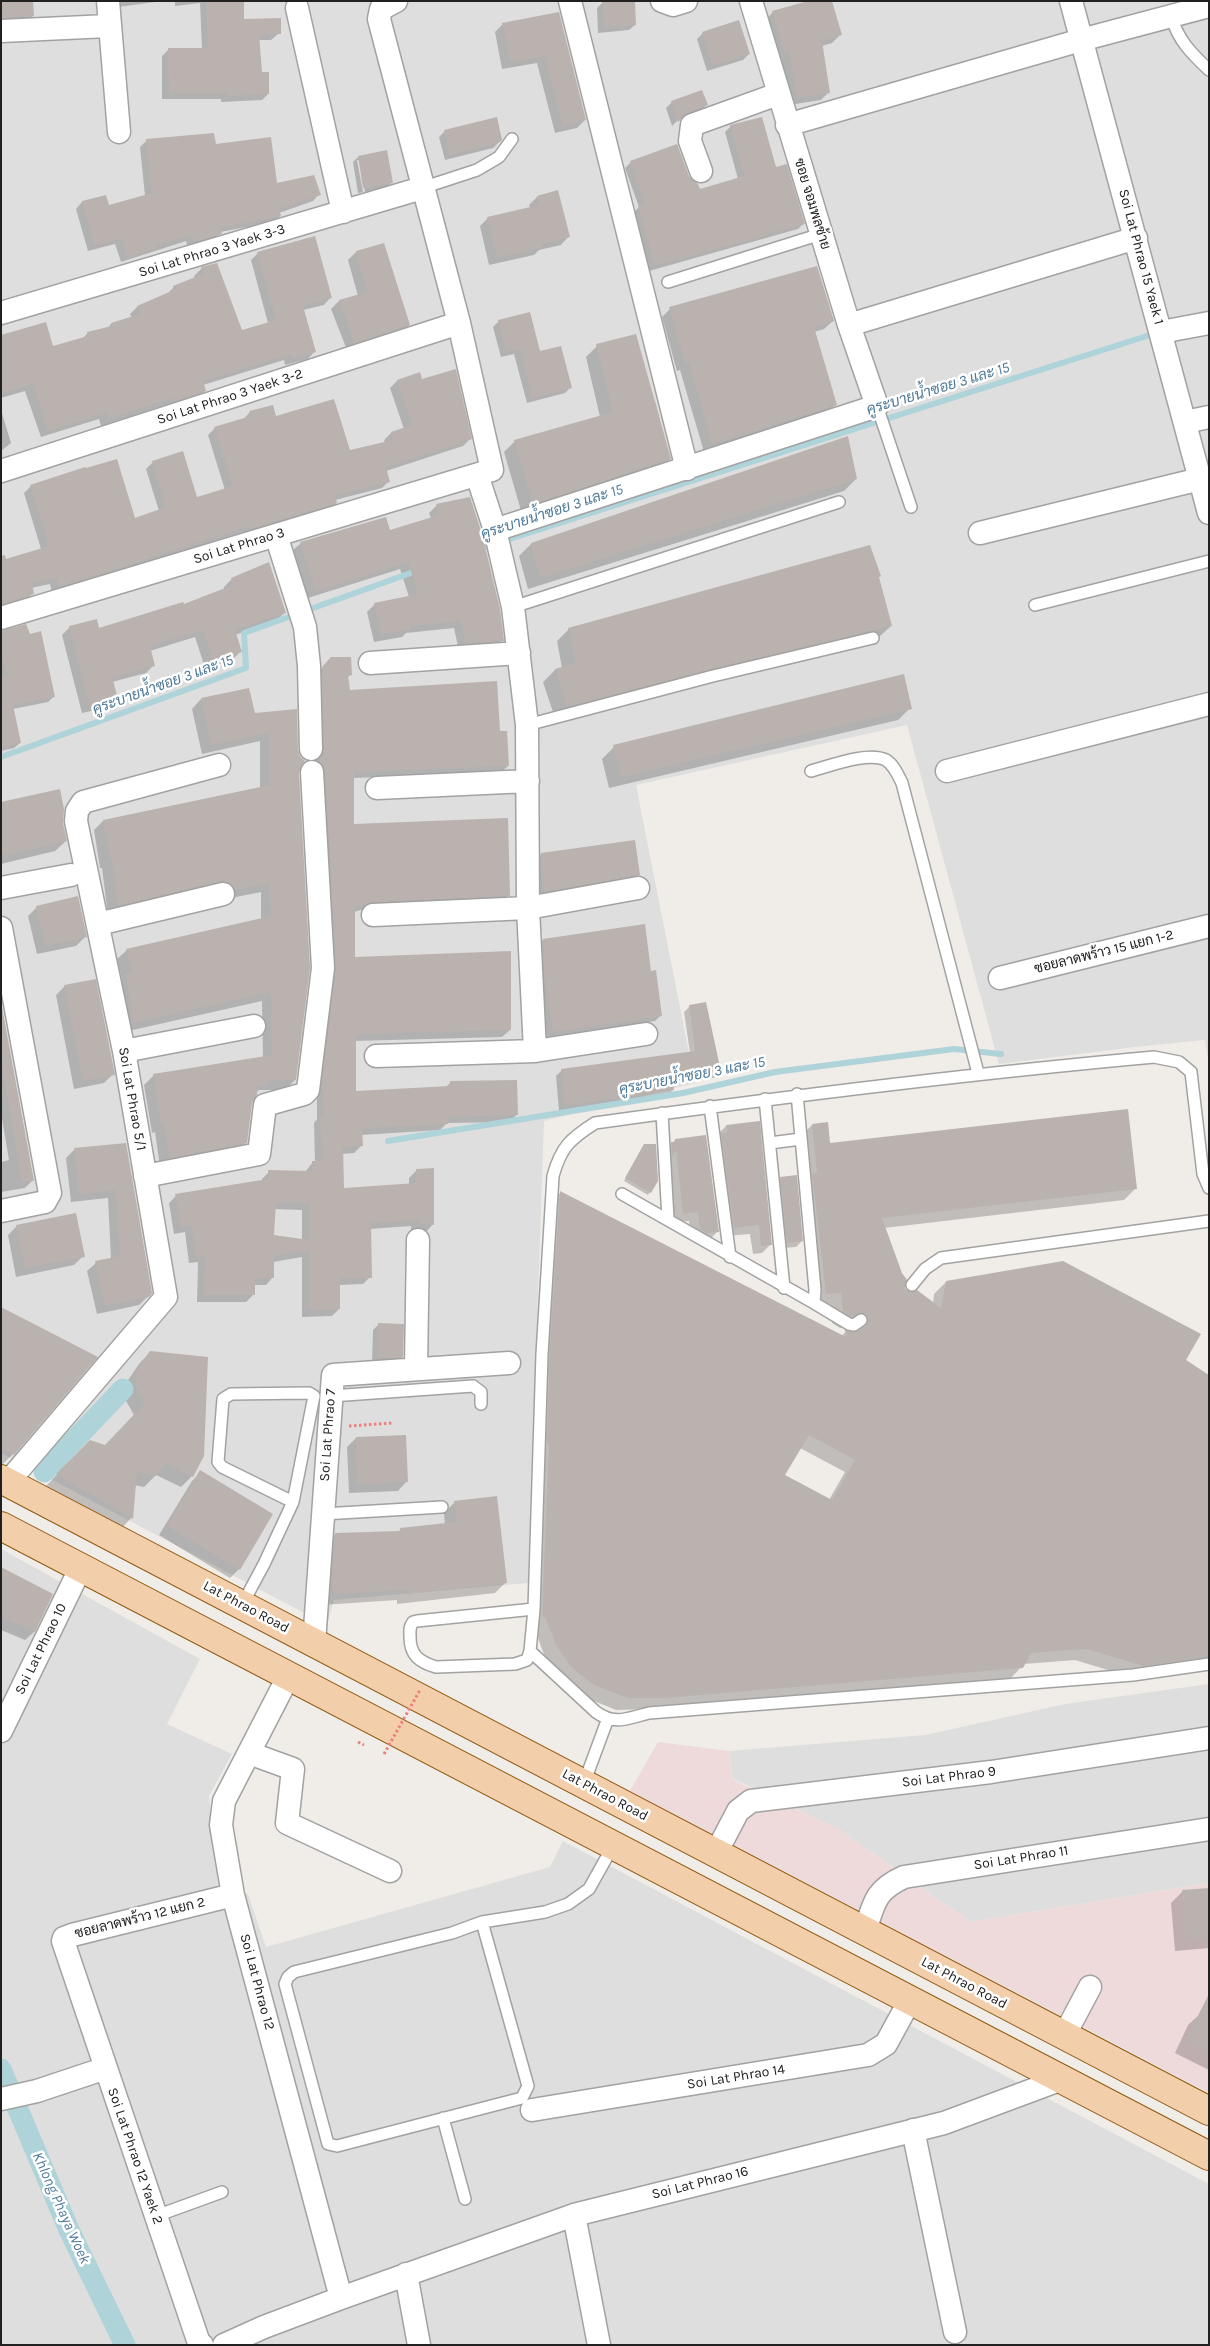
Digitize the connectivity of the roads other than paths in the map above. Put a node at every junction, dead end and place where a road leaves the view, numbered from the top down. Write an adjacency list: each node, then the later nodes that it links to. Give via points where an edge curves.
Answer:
1 (108, 1): 11 (street)
2 (396, 1): 20 (street, via 381,9 379,19)
3 (570, 1): 33 (street)
4 (662, 1): 5 (street, via 673,5)
5 (686, 1)
6 (751, 1): 15 (street, ซอย จอมพลซ้าย)
7 (1071, 1): 13 (street, Soi Lat Phrao 15 Yaek 1)
8 (1209, 6): 10 (street)
9 (297, 8): 21 (street)
10 (1171, 16): 13 (street); 14 (lane, via 1186,49)
11 (108, 26): 12 (street); 17 (street)
12 (1, 32)
13 (1081, 40): 16 (street); 23 (street, Soi Lat Phrao 15 Yaek 1)
14 (1209, 70)
15 (778, 94): 16 (street, ซอย จอมพลซ้าย); 19 (street, via 692,125 690,140)
16 (787, 125): 22 (street, ซอย จอมพลซ้าย)
17 (119, 132)
18 (512, 139): 20 (lane, via 499,157 477,170)
19 (701, 171)
20 (422, 188): 21 (street, Soi Lat Phrao 3 Yaek 3-3); 26 (street)
21 (342, 212): 25 (street, Soi Lat Phrao 3 Yaek 3-3)
22 (821, 234): 24 (lane); 28 (street, ซอย จอมพลซ้าย)
23 (1136, 238): 28 (street); 29 (street, Soi Lat Phrao 15 Yaek 1)
24 (668, 282)
25 (1, 313)
26 (459, 323): 34 (street, Soi Lat Phrao 3 Yaek 3-2); 35 (street)
27 (1209, 323): 29 (street)
28 (849, 325): 30 (street, ซอย จอมพลซ้าย)
29 (1161, 332): 32 (street, Soi Lat Phrao 15 Yaek 1)
30 (879, 414): 33 (street); 38 (lane)
31 (1209, 417): 32 (street)
32 (1185, 422): 36 (street, Soi Lat Phrao 15 Yaek 1)
33 (687, 469): 42 (street)
34 (1, 471)
35 (485, 472): 41 (street, Soi Lat Phrao 3); 42 (street)
36 (1200, 479): 39 (street, Soi Lat Phrao 15 Yaek 1); 40 (street)
37 (839, 502): 45 (lane)
38 (911, 507)
39 (1209, 513)
40 (980, 533)
41 (276, 534): 46 (street, Soi Lat Phrao 3); 52 (street, via 301,612 309,666)
42 (501, 536): 45 (street)
43 (1209, 561): 44 (lane)
44 (1035, 606)
45 (513, 608): 48 (street)
46 (1, 618)
47 (873, 638): 51 (lane)
48 (519, 653): 49 (street); 51 (street)
49 (370, 663)
50 (1209, 704): 55 (street)
51 (527, 725): 57 (street)
52 (310, 749)
53 (219, 765): 65 (street, Soi Lat Phrao 5/1, via 83,802 77,811 76,821)
54 (811, 771): 74 (lane, via 876,757 894,768 902,783)
55 (947, 771)
56 (312, 772): 82 (street, via 322,968 308,1090 265,1105 259,1154)
57 (528, 781): 58 (street); 63 (street)
58 (377, 788)
59 (71, 875): 60 (street)
60 (1, 888)
61 (638, 888): 63 (street)
62 (223, 894): 65 (street)
63 (528, 908): 64 (street); 72 (street)
64 (373, 915)
65 (98, 924): 71 (street, Soi Lat Phrao 5/1)
66 (1209, 926): 68 (street, ซอยลาดพร้าว 15 แยก 1-2)
67 (1, 928): 85 (street, via 50,1193 46,1202)
68 (1000, 978)
69 (254, 1026): 71 (street)
70 (646, 1034): 72 (street)
71 (124, 1050): 82 (street, Soi Lat Phrao 5/1)
72 (535, 1051): 73 (street)
73 (376, 1056)
74 (978, 1073): 75 (lane); 81 (lane, via 1154,1057 1179,1062 1192,1072)
75 (797, 1094): 76 (lane); 79 (lane)
76 (765, 1099): 77 (lane); 80 (lane)
77 (710, 1106): 78 (lane); 89 (lane)
78 (662, 1113): 86 (lane); 105 (lane, via 595,1122 569,1141 558,1158 553,1176 542,1354)
79 (801, 1139): 80 (lane); 92 (lane)
80 (770, 1143): 91 (lane)
81 (1206, 1174): 83 (lane)
82 (145, 1176): 98 (street, Soi Lat Phrao 5/1, via 166,1297)
83 (1209, 1188)
84 (622, 1194): 86 (lane)
85 (1, 1211)
86 (668, 1220): 89 (lane)
87 (1209, 1221): 90 (lane, via 941,1258 925,1269)
88 (418, 1240): 95 (street)
89 (730, 1257): 91 (lane)
90 (912, 1285)
91 (784, 1288): 92 (lane)
92 (814, 1304): 93 (lane, via 849,1324)
93 (862, 1320)
94 (509, 1363): 95 (street, Soi Lat Phrao 7)
95 (416, 1368): 96 (street, Soi Lat Phrao 7, via 335,1374)
96 (331, 1396): 97 (lane, via 473,1386 481,1392); 101 (street, Soi Lat Phrao 7)
97 (481, 1404)
98 (5, 1480): 104 (main road, Lat Phrao Road)
99 (293, 1502): 99 (lane, via 222,1467 218,1462 223,1399 226,1396 310,1393 314,1396); 104 (lane)
100 (442, 1507): 101 (lane)
101 (323, 1514): 106 (street, Soi Lat Phrao 7)
102 (1, 1526): 103 (main road)
103 (81, 1567): 109 (main road); 111 (street, Soi Lat Phrao 10)
104 (242, 1605): 106 (main road, Lat Phrao Road)
105 (534, 1609): 107 (lane); 107 (lane, via 417,1621 410,1627 413,1654 425,1664 436,1667 515,1664 527,1660)
106 (314, 1643): 114 (main road, Lat Phrao Road)
107 (530, 1651): 110 (lane)
108 (1209, 1664): 110 (lane, via 1133,1675 649,1712 618,1721)
109 (289, 1675): 113 (street, Soi Lat Phrao 12); 116 (main road)
110 (607, 1720): 114 (lane)
111 (1, 1731)
112 (1209, 1738): 117 (street, Soi Lat Phrao 9, via 991,1772 751,1801 738,1811)
113 (249, 1753): 118 (street, via 293,1769 288,1823); 119 (street, Soi Lat Phrao 12, via 224,1801 222,1812 221,1825)
114 (584, 1783): 117 (main road, Lat Phrao Road)
115 (1209, 1829): 121 (street, Soi Lat Phrao 11, via 904,1877 888,1884 876,1897)
116 (613, 1846): 120 (lane, via 589,1890 575,1901 545,1912); 123 (main road)
117 (716, 1853): 121 (main road, Lat Phrao Road)
118 (390, 1871)
119 (234, 1895): 125 (street, ซอยลาดพร้าว 12 แยก 2, via 64,1938); 138 (street, Soi Lat Phrao 12)
120 (482, 1922): 130 (lane, via 528,2086 522,2098); 130 (lane, via 452,1933 294,1972 285,1984 326,2143 337,2146)
121 (865, 1932): 124 (main road, Lat Phrao Road)
122 (1090, 1987): 124 (street)
123 (910, 2000): 126 (main road); 128 (street, Soi Lat Phrao 14, via 886,2044 868,2055)
124 (1064, 2036): 129 (main road, Lat Phrao Road)
125 (106, 2068): 127 (street, Soi Lat Phrao 12 Yaek 2); 136 (street, Soi Lat Phrao 12 Yaek 2)
126 (1062, 2080): 131 (street, Soi Lat Phrao 16, via 944,2123); 132 (main road)
127 (1, 2100)
128 (532, 2110)
129 (1209, 2111)
130 (443, 2118): 134 (lane)
131 (913, 2130): 135 (street, Soi Lat Phrao 16); 139 (street)
132 (1209, 2156)
133 (222, 2192): 136 (lane)
134 (465, 2199)
135 (574, 2215): 137 (street, Soi Lat Phrao 16); 144 (street)
136 (156, 2216): 141 (street, Soi Lat Phrao 12 Yaek 2)
137 (406, 2274): 138 (street, Soi Lat Phrao 16); 143 (street)
138 (341, 2298): 140 (street)
139 (955, 2332)
140 (267, 2336): 142 (street)
141 (202, 2345)
142 (224, 2345)
143 (419, 2345)
144 (598, 2345)

